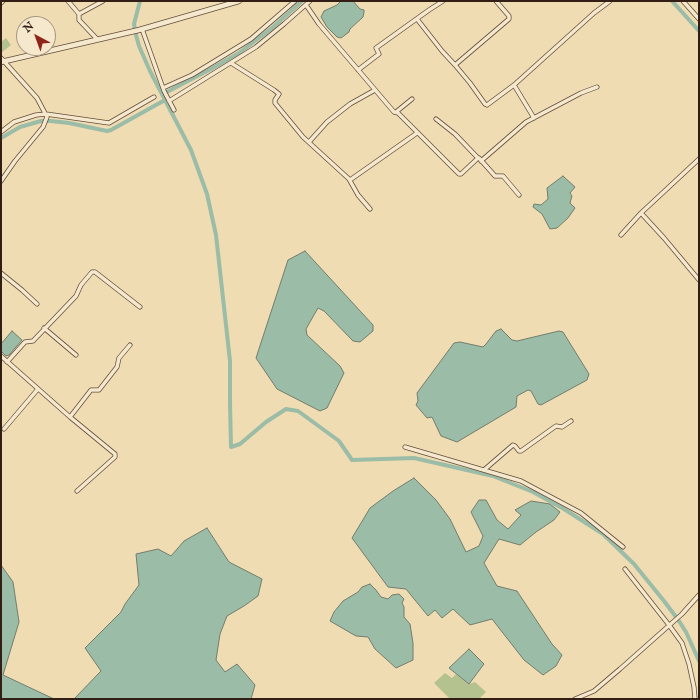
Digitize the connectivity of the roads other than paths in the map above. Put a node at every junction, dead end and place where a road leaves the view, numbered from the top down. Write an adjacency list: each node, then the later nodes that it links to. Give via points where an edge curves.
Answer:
1 (68, 1): 11 (street)
2 (102, 1): 11 (street)
3 (239, 1): 14 (street)
4 (295, 1): 22 (street, via 251,39)
5 (310, 1): 10 (street)
6 (443, 1): 12 (street)
7 (496, 1): 18 (street, via 509,19)
8 (610, 1): 20 (street)
9 (684, 1): 13 (street)
10 (306, 5): 17 (street, via 256,47); 19 (street)
11 (79, 14): 15 (street, via 79,20)
12 (417, 19): 18 (street); 19 (street, via 376,48 379,54)
13 (699, 19)
14 (140, 30): 15 (street); 22 (street)
15 (96, 39): 16 (street)
16 (2, 61): 29 (street, via 36,97)
17 (231, 63): 25 (street); 34 (street, via 279,94 275,103)
18 (455, 65): 20 (street, via 486,105)
19 (358, 70): 23 (street)
20 (514, 84): 30 (street)
21 (597, 87): 30 (street)
22 (164, 90): 25 (street)
23 (375, 90): 28 (street); 34 (street, via 350,104)
24 (154, 97): 29 (street, via 109,123)
25 (168, 99): 27 (street)
26 (412, 99): 28 (street)
27 (174, 110)
28 (396, 112): 33 (street)
29 (47, 115): 32 (street, via 17,120); 38 (street, via 45,124)
30 (534, 118): 35 (street)
31 (436, 119): 35 (street)
32 (1, 132)
33 (417, 133): 35 (street, via 458,174); 37 (street)
34 (309, 142): 37 (street)
35 (480, 159): 39 (street, via 495,176 503,176)
36 (699, 159): 41 (street)
37 (350, 180): 40 (street)
38 (1, 181)
39 (519, 195)
40 (370, 209)
41 (641, 213): 42 (street); 44 (street)
42 (621, 234)
43 (1, 273): 45 (street)
44 (699, 280)
45 (37, 304)
46 (140, 307): 47 (street, via 92,272 76,296)
47 (44, 328): 49 (street); 51 (street, via 33,341 25,342)
48 (130, 345): 53 (street, via 99,390 91,390)
49 (76, 355)
50 (1, 356): 51 (street)
51 (7, 362): 52 (street)
52 (38, 389): 53 (street); 55 (street)
53 (70, 417): 58 (street, via 115,454)
54 (571, 421): 57 (street, via 562,427 556,426 521,451 513,445)
55 (4, 429)
56 (406, 447): 57 (street)
57 (484, 470): 59 (street, via 521,481 578,511)
58 (77, 491)
59 (623, 547)
60 (625, 570): 62 (street)
61 (699, 595): 62 (street)
62 (670, 624): 63 (street, via 594,691); 64 (street, via 686,653)
63 (575, 699)
64 (696, 699)

